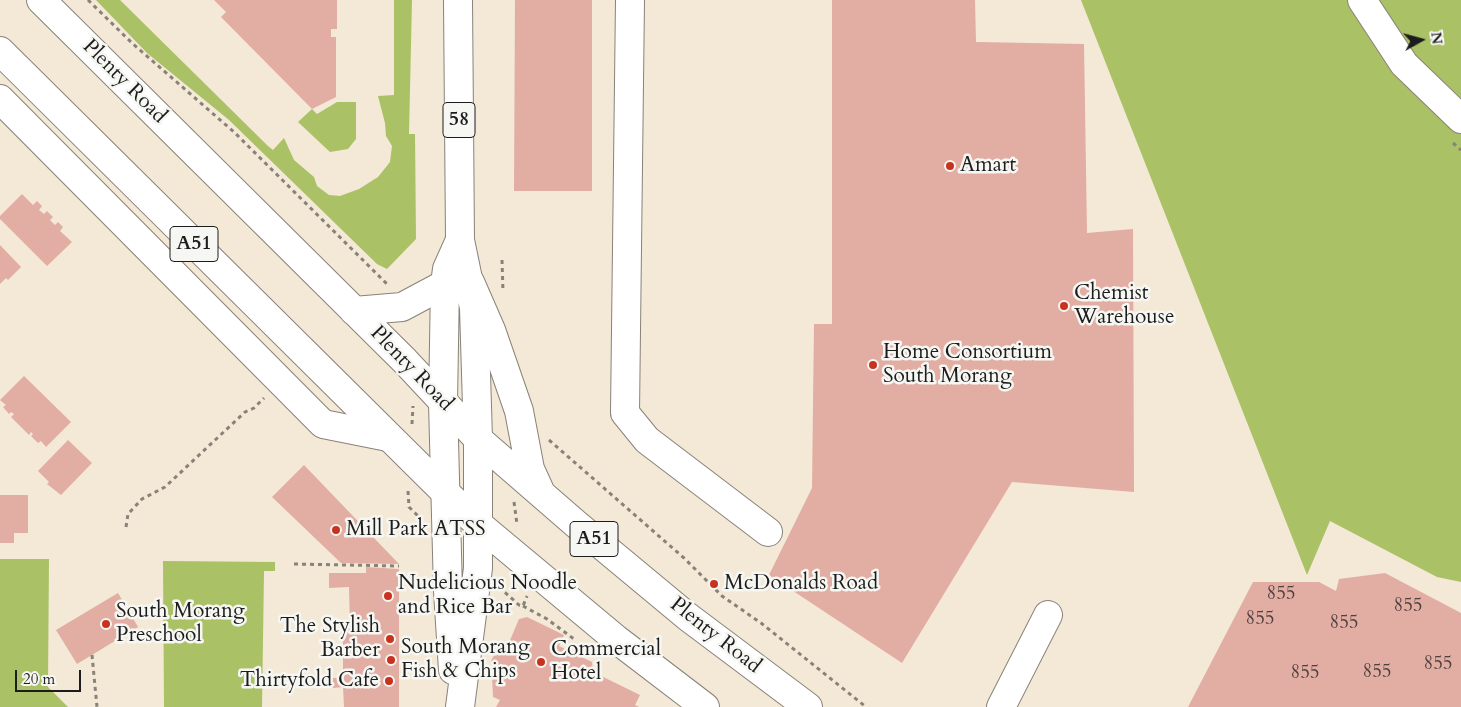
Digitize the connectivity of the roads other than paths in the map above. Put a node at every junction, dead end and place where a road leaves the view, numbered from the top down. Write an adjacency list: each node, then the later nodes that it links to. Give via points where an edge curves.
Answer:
1 (41, 0): 11 (main road, Plenty Road / A51)
2 (458, 0): 10 (main road, 58, via 460,240 447,269)
3 (630, 0): 18 (main road, via 625,413 647,440)
4 (1362, 0): 7 (main road, via 1404,64)
5 (0, 51): 8 (main road, A51)
6 (0, 99): 9 (main road)
7 (1461, 119)
8 (80, 130): 9 (main road); 13 (main road, A51)
9 (98, 198): 13 (main road, via 323,424)
10 (457, 283): 11 (main road, via 402,307); 12 (main road, 58); 14 (main road, 58, via 474,308); 15 (main road, via 491,330 519,411 530,469)
11 (354, 311): 12 (main road, Plenty Road / A51)
12 (443, 403): 14 (main road, Plenty Road / A51); 16 (main road, 58)
13 (388, 438): 16 (main road, A51)
14 (478, 439): 15 (main road, Plenty Road / A51); 17 (main road, 58)
15 (540, 492): 22 (main road, Plenty Road / A51, via 688,617)
16 (447, 494): 17 (main road, A51); 20 (main road, 58, via 450,619)
17 (478, 524): 20 (main road, 58, via 476,591); 21 (main road, A51)
18 (768, 532)
19 (1048, 615): 23 (main road)
20 (459, 707)
21 (705, 707)
22 (808, 707)
23 (1001, 707)

